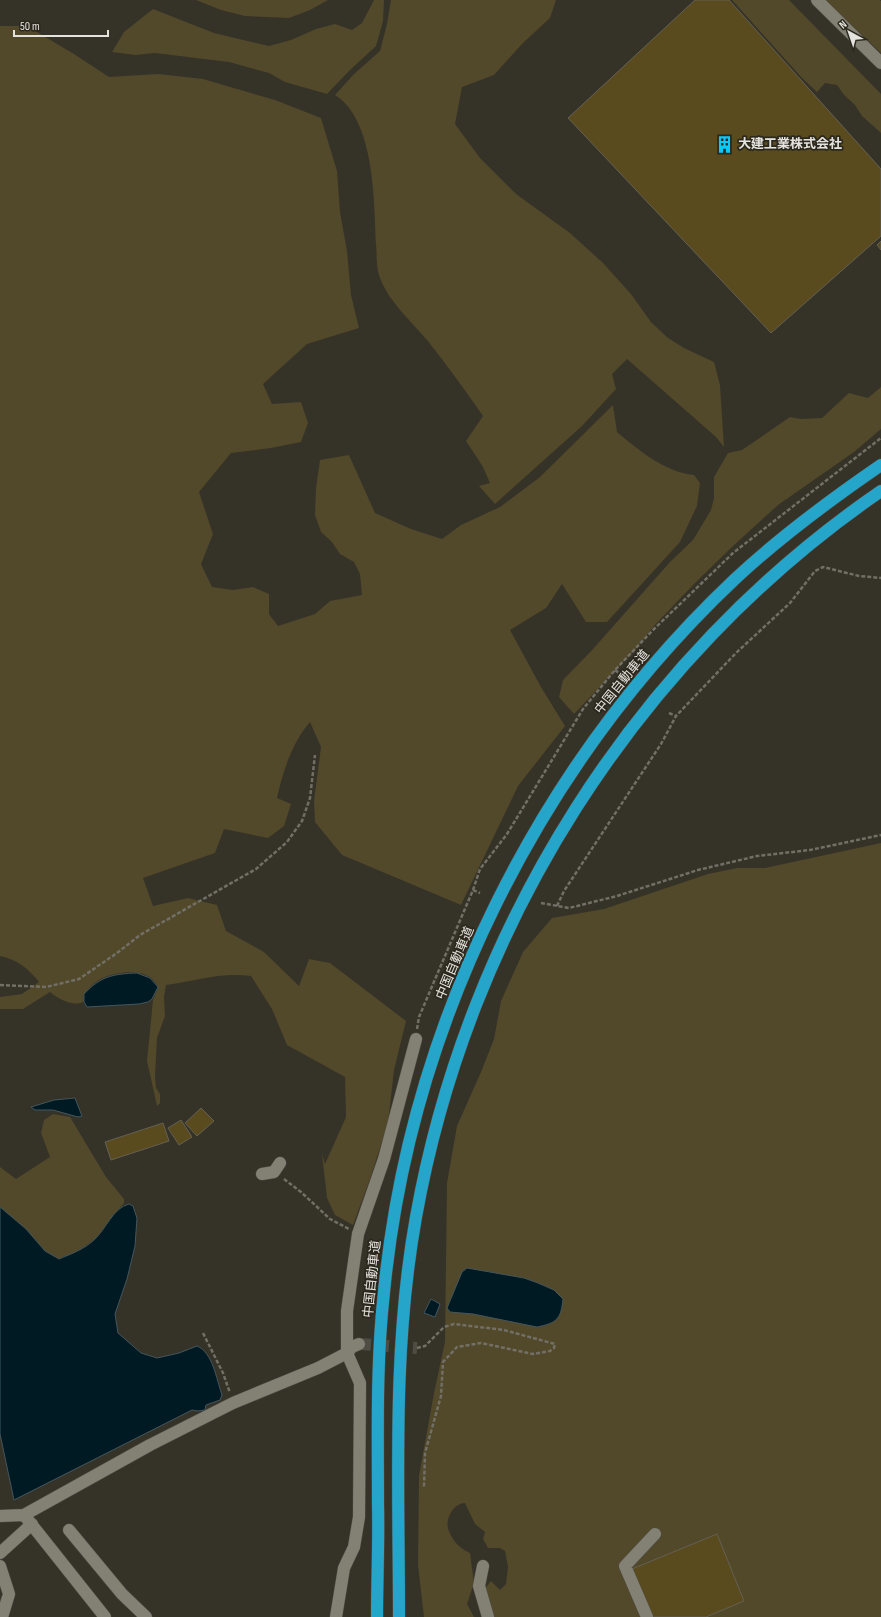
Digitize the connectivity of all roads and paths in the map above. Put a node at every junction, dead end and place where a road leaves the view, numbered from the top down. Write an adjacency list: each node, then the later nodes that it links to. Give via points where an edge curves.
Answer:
1 (817, 0): 2 (street)
2 (881, 63)
3 (881, 465): 37 (highway, 中国自動車道, via 787,534 735,579 687,627 644,676 603,727 531,837 469,962 444,1027 424,1090 392,1224 378,1354)
4 (881, 492): 38 (highway, via 800,553 751,596 663,688 582,796 516,913 489,971 447,1089 415,1219 401,1353 398,1419)
5 (881, 578): 9 (path, via 859,576 823,567 816,571 790,603 736,653)
6 (615, 670): 7 (path)
7 (624, 677)
8 (669, 713): 9 (path)
9 (676, 716): 15 (path, via 661,744 564,891)
10 (316, 754): 16 (path, via 310,798 302,821 287,842 256,869 140,935 79,979 46,987)
11 (881, 835): 15 (path, via 810,850 757,856 698,870 597,902 569,908)
12 (473, 890): 13 (path)
13 (480, 893)
14 (541, 903): 15 (path)
15 (557, 906)
16 (0, 985)
17 (416, 1039): 19 (street, via 384,1159)
18 (272, 1170): 19 (path, via 330,1219)
19 (358, 1234): 23 (street, via 347,1311)
20 (203, 1333): 24 (path, via 223,1373)
21 (359, 1344): 23 (street)
22 (417, 1348): 25 (path, via 425,1346 444,1327 454,1324 504,1330 555,1344 550,1351 533,1354 481,1343 457,1347 443,1362 441,1396 425,1453)
23 (347, 1353): 24 (street, via 318,1368); 36 (street, via 360,1383 359,1517 354,1547 344,1568)
24 (233, 1403): 27 (street, via 150,1446)
25 (424, 1487)
26 (0, 1516): 27 (street)
27 (28, 1519): 30 (street); 33 (street)
28 (69, 1530): 35 (street, via 122,1594)
29 (655, 1534): 40 (street, via 625,1566)
30 (0, 1553)
31 (0, 1566): 34 (street, via 9,1594)
32 (482, 1566): 39 (street, via 479,1586)
33 (100, 1615)
34 (2, 1617)
35 (146, 1617)
36 (336, 1617)
37 (377, 1617)
38 (399, 1617)
39 (488, 1617)
40 (647, 1617)

